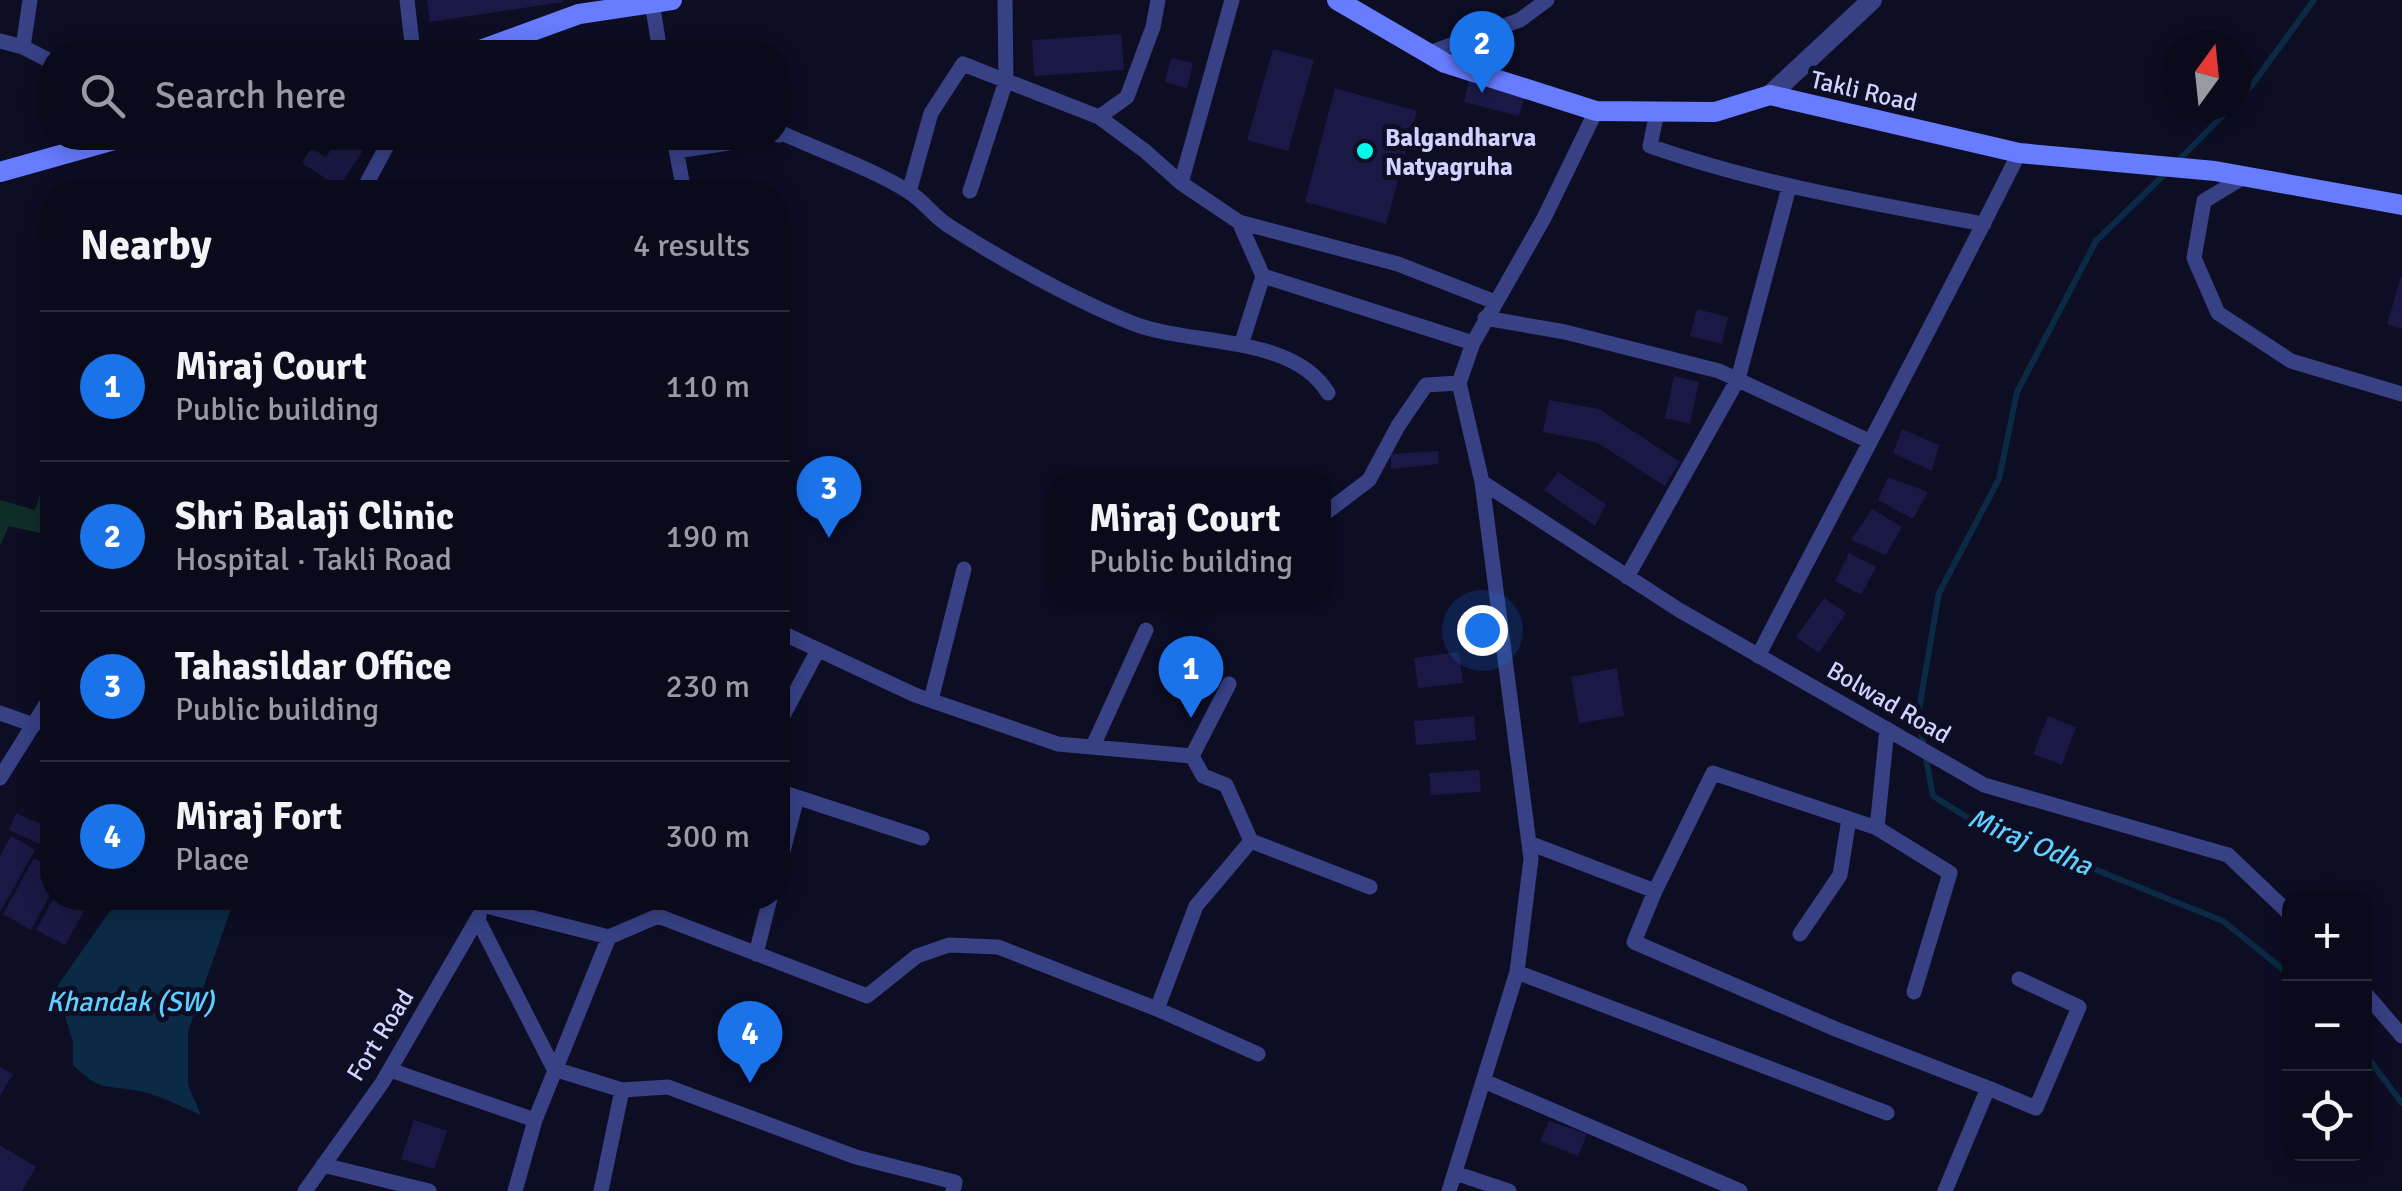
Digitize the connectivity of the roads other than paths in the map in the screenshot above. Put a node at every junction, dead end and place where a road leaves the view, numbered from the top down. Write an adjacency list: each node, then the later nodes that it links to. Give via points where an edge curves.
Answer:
1 (30, 0): 14 (street)
2 (407, 0): 10 (street)
3 (1005, 0): 17 (street)
4 (1158, 0): 21 (street, via 1127,97)
5 (1232, 0): 31 (street)
6 (1546, 0): 15 (street, via 1520,20)
7 (1870, 0): 18 (street)
8 (658, 1): 11 (main road, via 579,14); 12 (street)
9 (1351, 3): 15 (main road)
10 (412, 40)
11 (509, 40)
12 (660, 40)
13 (0, 41): 14 (street)
14 (23, 47): 16 (street)
15 (1429, 54): 19 (main road)
16 (40, 56)
17 (1006, 81): 21 (street); 33 (street); 34 (street, via 963,64 931,113)
18 (1770, 95): 20 (main road, via 1715,112); 26 (main road, Takli Road)
19 (1596, 112): 20 (main road); 39 (street)
20 (1657, 112): 32 (street, via 1650,146)
21 (1099, 117): 31 (street)
22 (790, 137): 34 (street)
23 (78, 150): 27 (main road)
24 (385, 150): 29 (street)
25 (677, 150): 30 (street)
26 (2019, 152): 28 (main road, Takli Road); 37 (street)
27 (0, 172)
28 (2242, 178): 35 (main road, Takli Road); 46 (street, via 2204,201 2194,258 2218,313 2292,361)
29 (368, 180)
30 (682, 180)
31 (1181, 183): 36 (street)
32 (1788, 187): 37 (street); 43 (street)
33 (970, 190)
34 (909, 192): 42 (street, via 946,224 1134,324)
35 (2402, 205)
36 (1239, 222): 38 (street); 39 (street, via 1398,264)
37 (1984, 224): 47 (street)
38 (1263, 276): 41 (street); 42 (street)
39 (1494, 302): 40 (street)
40 (1486, 318): 41 (street); 43 (street, via 1646,351)
41 (1473, 343): 44 (street)
42 (1241, 345): 45 (street, via 1318,376)
43 (1738, 379): 47 (street); 51 (street)
44 (1459, 383): 48 (street); 49 (street, via 1426,385 1369,480)
45 (1328, 393)
46 (2402, 394)
47 (1869, 441): 55 (street)
48 (1482, 482): 51 (street, Bolwad Road); 73 (street)
49 (1331, 509)
50 (964, 570): 57 (street)
51 (1627, 577): 55 (street, Bolwad Road)
52 (1146, 630): 63 (street)
53 (790, 637): 54 (street)
54 (818, 650): 57 (street); 58 (street)
55 (1758, 656): 62 (street, Bolwad Road)
56 (1229, 684): 64 (street)
57 (931, 700): 63 (street, via 1058,744)
58 (790, 702)
59 (0, 714): 61 (street)
60 (40, 715): 61 (street)
61 (34, 725): 65 (street)
62 (1887, 730): 70 (street); 76 (street, Bolwad Road, via 1984,785 2228,855)
63 (1093, 746): 64 (street)
64 (1192, 756): 72 (street, via 1203,776 1226,785)
65 (0, 778)
66 (790, 795): 67 (street)
67 (796, 797): 69 (street); 71 (street)
68 (1849, 818): 70 (street); 75 (street, via 1713,774); 81 (street, via 1840,874)
69 (790, 821)
70 (1878, 828): 86 (street, via 1950,873)
71 (922, 838)
72 (1251, 841): 74 (street); 88 (street, via 1196,906)
73 (1528, 843): 75 (street); 84 (street)
74 (1370, 887)
75 (1655, 892): 94 (street, via 1634,942)
76 (2282, 906)
77 (481, 910): 91 (street, Fort Road)
78 (483, 910): 92 (street)
79 (491, 910): 82 (street)
80 (767, 910): 83 (street)
81 (1800, 934)
82 (609, 937): 83 (street, via 658,916); 92 (street)
83 (756, 954): 88 (street, via 867,996 917,956 949,946 998,947)
84 (1518, 972): 93 (street); 96 (street)
85 (2019, 979): 94 (street, via 2079,1007 2036,1108)
86 (1914, 992)
87 (2372, 1001): 89 (street)
88 (1157, 1010): 90 (street)
89 (2402, 1036)
90 (1258, 1054)
91 (390, 1070): 97 (street); 98 (street, Fort Road)
92 (554, 1070): 95 (street); 97 (street)
93 (1484, 1081): 99 (street); 107 (street)
94 (1988, 1088): 108 (street)
95 (622, 1090): 103 (street); 104 (street, via 668,1087 856,1157 955,1182)
96 (1887, 1113)
97 (535, 1120): 102 (street)
98 (323, 1165): 100 (street, Fort Road); 101 (street)
99 (1456, 1174): 105 (street); 106 (street)
100 (304, 1191)
101 (428, 1191)
102 (515, 1191)
103 (601, 1191)
104 (952, 1191)
105 (1449, 1191)
106 (1509, 1191)
107 (1740, 1191)
108 (1946, 1191)

